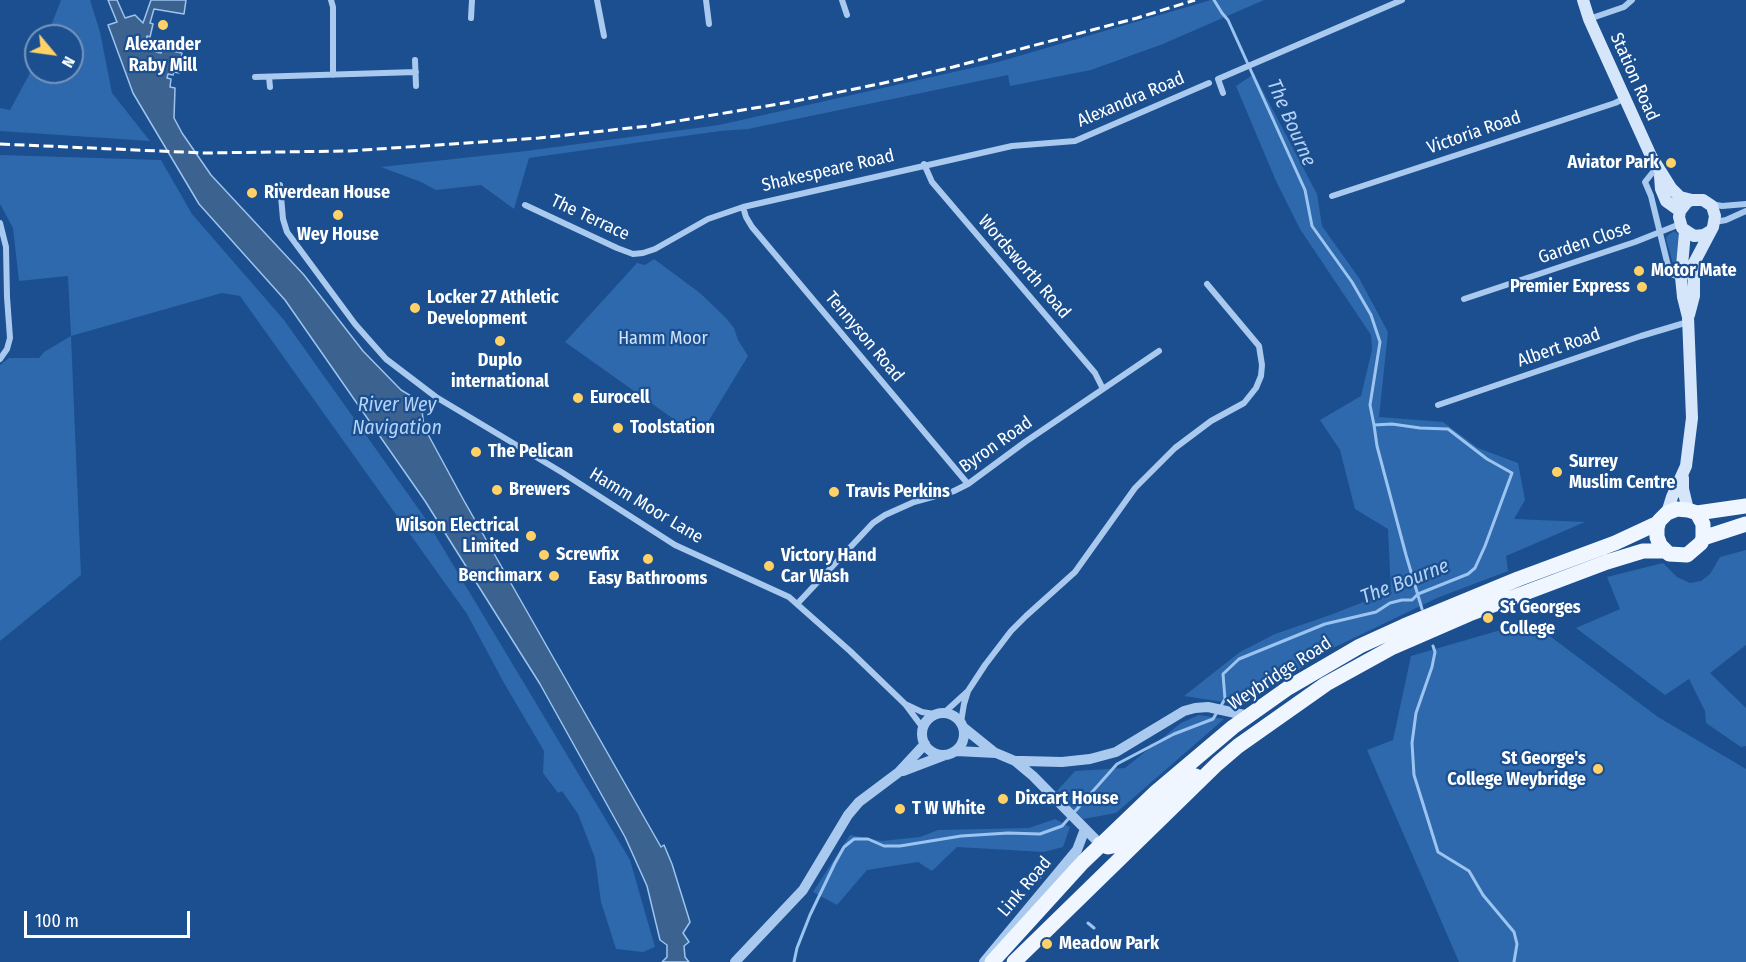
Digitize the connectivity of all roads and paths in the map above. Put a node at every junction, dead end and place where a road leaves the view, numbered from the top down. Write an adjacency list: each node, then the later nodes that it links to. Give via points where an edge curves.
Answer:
1 (331, 0): 16 (street)
2 (472, 0): 10 (street)
3 (597, 0): 13 (street)
4 (706, 0): 12 (street)
5 (842, 0): 9 (street)
6 (1402, 0): 22 (street, via 1241,68 1218,80)
7 (1582, 0): 11 (main road, Station Road)
8 (1632, 0): 11 (street)
9 (847, 15)
10 (471, 18)
11 (1589, 19): 23 (main road, Station Road)
12 (709, 24)
13 (604, 36)
14 (416, 60): 15 (street)
15 (416, 72): 16 (street); 20 (street)
16 (333, 75): 18 (street)
17 (255, 77): 18 (street)
18 (269, 77): 21 (street)
19 (1209, 84): 24 (street, Alexandra Road, via 1076,141)
20 (416, 86)
21 (270, 87)
22 (1223, 93)
23 (1625, 98): 26 (main road, Station Road); 28 (street, Victoria Road)
24 (1029, 144): 25 (street, Shakespeare Road)
25 (924, 164): 33 (street, Shakespeare Road); 48 (street, Wordsworth Road, via 932,182 1095,373)
26 (1658, 170): 29 (main road, Station Road, via 1680,197); 35 (main road, Station Road, via 1666,201); 38 (street, via 1645,182)
27 (280, 185): 58 (street, Hamm Moor Lane, via 283,219 292,240 355,324 399,370 436,397 673,543)
28 (1332, 196)
29 (1692, 200): 30 (main road); 35 (main road, via 1687,202)
30 (1708, 203): 31 (street); 37 (main road, via 1714,211)
31 (1746, 204)
32 (525, 205): 40 (street, The Terrace, via 633,254)
33 (742, 207): 40 (street, Shakespeare Road, via 708,219); 51 (street, Tennyson Road, via 752,227)
34 (1746, 210): 37 (street)
35 (1681, 222): 37 (main road, via 1695,236 1704,235); 38 (street, Garden Close); 41 (main road)
36 (0, 223): 39 (street)
37 (1712, 227): 41 (main road)
38 (1660, 232): 41 (street, via 1670,274); 44 (street, Garden Close)
39 (2, 235): 43 (street, via 6,247)
40 (643, 253)
41 (1687, 276): 45 (main road, via 1694,296)
42 (1207, 284): 59 (street, via 1259,346 1262,365 1256,388 1244,403 1175,448 1135,488 1075,572 1011,631)
43 (3, 297): 47 (street, via 10,338)
44 (1464, 299)
45 (1689, 319): 49 (street, Albert Road); 50 (main road, via 1692,418)
46 (1159, 351): 48 (street, Byron Road)
47 (0, 359)
48 (1103, 389): 51 (street, Byron Road)
49 (1438, 405)
50 (1683, 474): 53 (main road, via 1683,489); 54 (main road)
51 (968, 484): 58 (street, Byron Road, via 914,502 873,523)
52 (1746, 506): 53 (main road)
53 (1693, 512): 54 (main road, via 1680,509); 56 (main road, via 1703,524)
54 (1662, 518): 57 (main road, via 1656,532); 62 (main road, Weybridge Road, via 1615,543 1404,626 1317,671)
55 (1746, 524): 56 (main road)
56 (1703, 538): 57 (main road, via 1687,555)
57 (1665, 551): 70 (main road, Weybridge Road, via 1643,551 1607,562 1393,647 1289,708)
58 (798, 603): 60 (street, Hamm Moor Lane)
59 (968, 691): 61 (street); 63 (street)
60 (905, 704): 61 (street, Hamm Moor Lane, via 922,712); 64 (street, Hamm Moor Lane)
61 (939, 713): 63 (street, via 954,716); 64 (street)
62 (1249, 716): 69 (street, via 1208,707 1184,711 1116,752 1062,762); 73 (main road, Weybridge Road, via 1156,792)
63 (962, 725): 66 (street, via 964,739); 67 (street)
64 (923, 728): 65 (street)
65 (925, 744): 68 (street, via 933,752); 71 (street)
66 (956, 751): 67 (street); 68 (street)
67 (996, 753): 69 (street)
68 (945, 755): 71 (street)
69 (1015, 760): 72 (street)
70 (1217, 764): 73 (main road, via 1174,790 1113,846); 77 (main road, Weybridge Road)
71 (899, 772): 74 (street, via 854,808 803,890)
72 (1085, 829): 73 (street); 75 (street, Link Road, via 1077,850)
73 (1101, 844): 76 (main road, Weybridge Road)
74 (735, 962)
75 (984, 962)
76 (992, 962)
77 (1014, 962)

